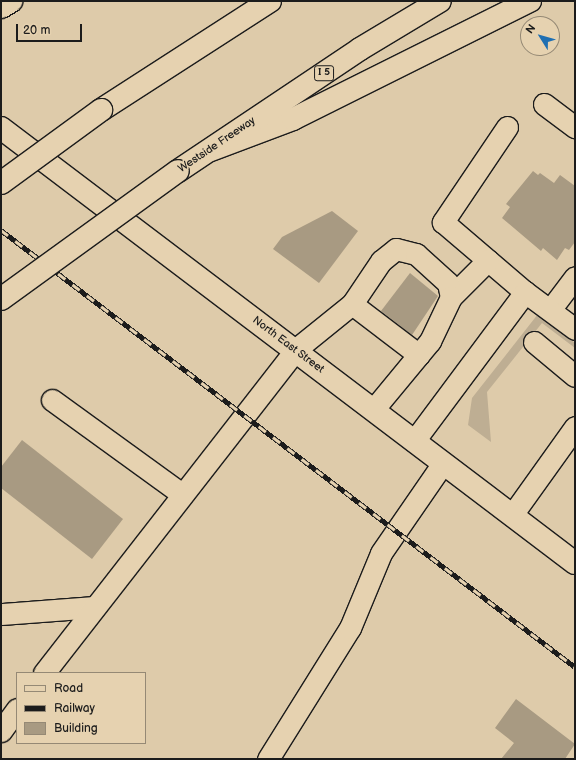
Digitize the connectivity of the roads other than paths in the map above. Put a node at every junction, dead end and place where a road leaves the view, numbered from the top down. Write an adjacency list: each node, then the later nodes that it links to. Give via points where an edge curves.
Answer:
1 (11, 1): 5 (lane)
2 (270, 1): 11 (main road, bridge, via 101,110)
3 (440, 1): 10 (main road, Westside Freeway / I 5, via 360,48)
4 (530, 1): 10 (main road, via 292,119)
5 (1, 7)
6 (544, 104): 8 (lane)
7 (507, 127): 12 (lane, via 443,222)
8 (575, 127)
9 (1, 128): 21 (main road, North East Street)
10 (211, 150): 16 (main road, Westside Freeway / I 5, bridge)
11 (1, 183)
12 (488, 260): 14 (lane); 15 (lane)
13 (575, 277): 18 (lane)
14 (525, 292): 18 (lane); 27 (lane)
15 (451, 297): 17 (lane, via 448,283 416,254 396,249 381,261); 22 (lane, via 430,341)
16 (1, 299)
17 (352, 304): 21 (lane); 22 (lane)
18 (550, 310): 19 (lane)
19 (575, 329)
20 (534, 342): 23 (lane)
21 (295, 350): 25 (main road, North East Street); 29 (lane)
22 (419, 355): 25 (lane)
23 (575, 376)
24 (52, 400): 29 (lane)
25 (373, 410): 27 (main road, North East Street)
26 (575, 427): 30 (lane)
27 (414, 441): 28 (main road, North East Street)
28 (443, 463): 30 (main road, North East Street); 37 (lane, via 381,553 350,628)
29 (182, 494): 32 (lane)
30 (512, 515): 31 (main road, North East Street)
31 (575, 563)
32 (94, 607): 33 (lane); 34 (lane)
33 (1, 614)
34 (45, 672)
35 (16, 710): 36 (lane)
36 (1, 730)
37 (268, 759)

